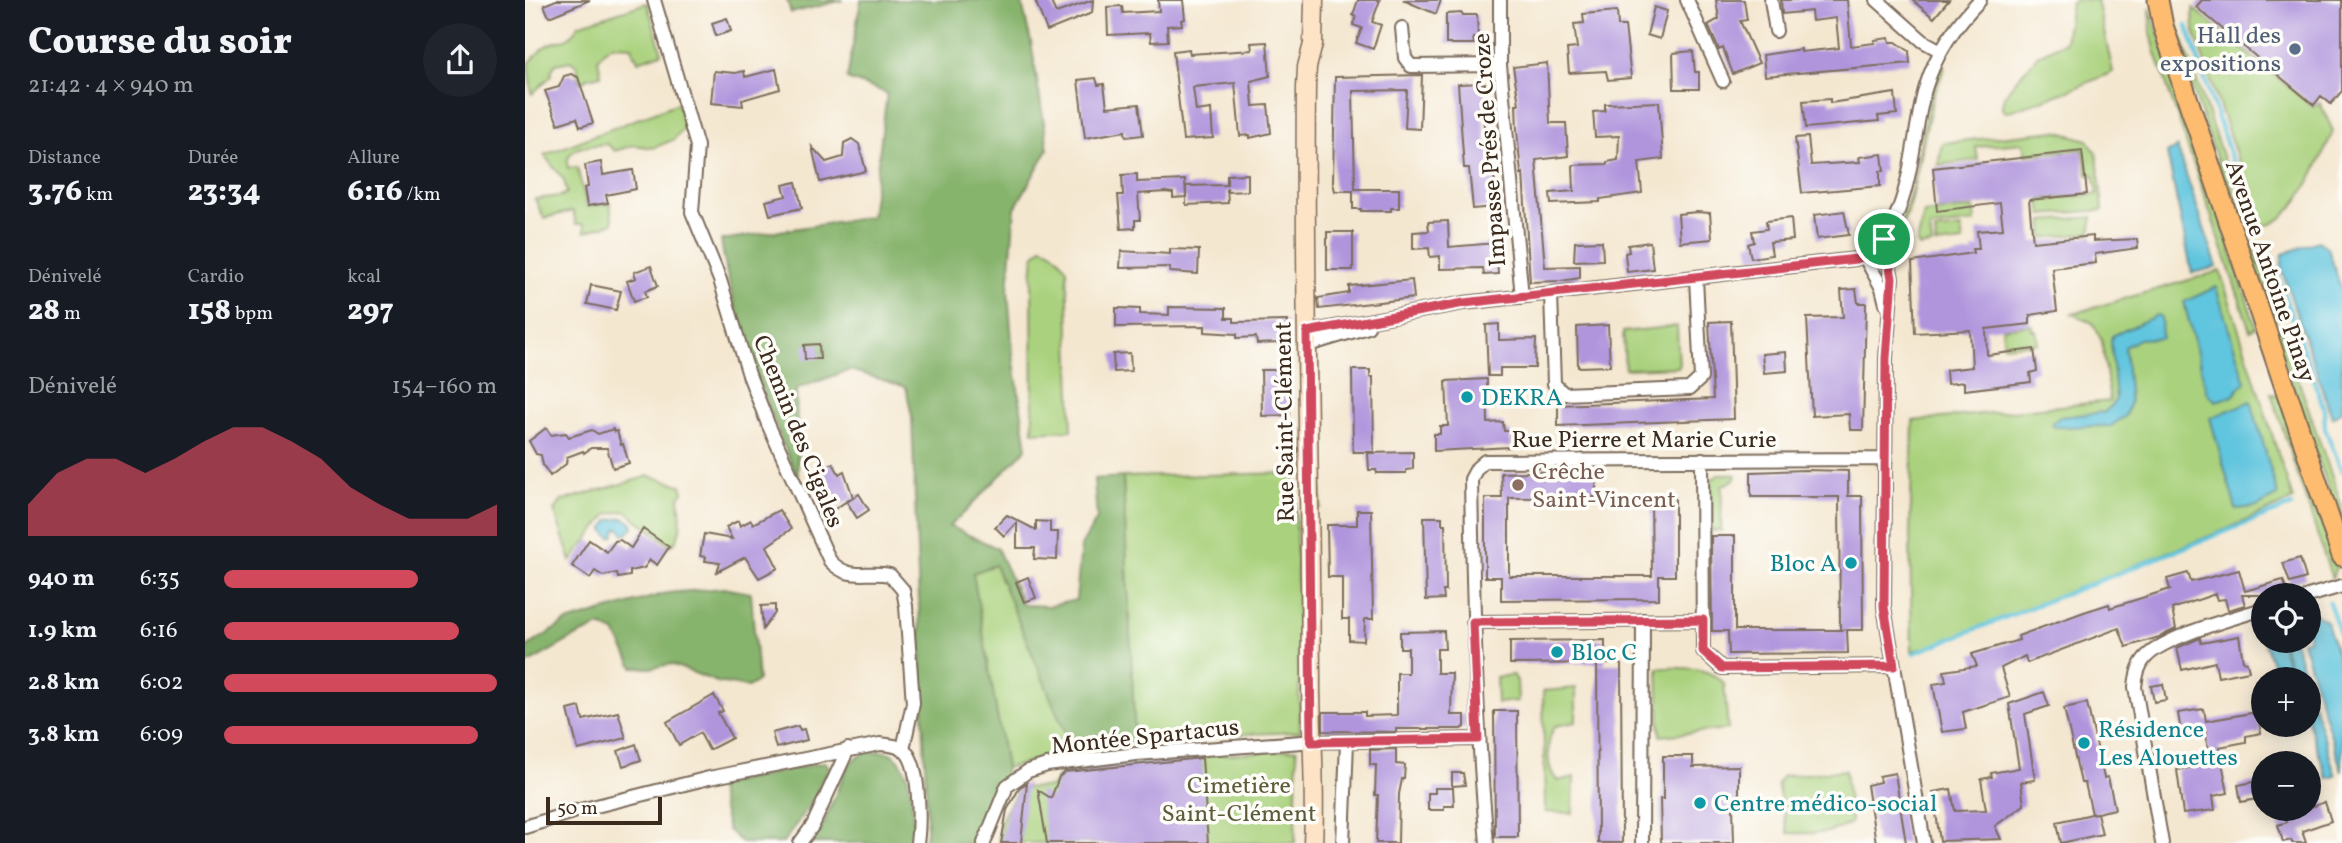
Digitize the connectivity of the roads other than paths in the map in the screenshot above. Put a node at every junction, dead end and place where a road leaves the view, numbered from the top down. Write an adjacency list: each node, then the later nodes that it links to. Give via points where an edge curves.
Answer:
1 (654, 0): 35 (street, Chemin des Cigales, via 697,146 692,212 717,270 768,424 830,561 851,575 890,575 903,590 912,703)
2 (1314, 0): 20 (main road, Rue Saint-Clément, via 1306,87)
3 (1500, 0): 12 (street, Impasse Prés de Croze)
4 (1688, 0): 13 (street)
5 (1772, 0): 10 (street)
6 (1980, 0): 11 (street)
7 (2158, 0): 23 (main road, Avenue Antoine Pinay)
8 (1879, 1): 11 (street, via 1923,41)
9 (1402, 27): 12 (street, via 1405,58 1411,66)
10 (1776, 31)
11 (1941, 51): 14 (street, via 1919,111 1900,210)
12 (1500, 65): 18 (street, Impasse Prés de Croze)
13 (1723, 81)
14 (1884, 239): 15 (street); 19 (street, via 1892,278)
15 (1864, 256): 16 (street); 19 (street, via 1882,288)
16 (1696, 278): 17 (street); 17 (street, via 1701,378 1689,389 1564,394 1553,384)
17 (1551, 294): 18 (street)
18 (1522, 298): 20 (street, via 1406,313)
19 (1888, 319): 22 (street)
20 (1308, 339): 32 (main road, Rue Saint-Clément)
21 (1702, 459): 22 (street, Rue Pierre et Marie Curie); 28 (street); 29 (street, Rue Pierre et Marie Curie, via 1485,461 1471,479)
22 (1886, 459): 30 (street, via 1884,607)
23 (2342, 556)
24 (2342, 586): 25 (street)
25 (2321, 592)
26 (2251, 613): 45 (street, via 2153,651 2139,667 2135,687)
27 (1643, 620): 28 (street); 29 (street); 43 (street)
28 (1703, 620): 30 (street, via 1703,651 1722,668)
29 (1473, 622): 31 (street)
30 (1894, 666): 44 (street)
31 (1478, 739): 33 (street, Montée Spartacus); 42 (street)
32 (1311, 742): 33 (street, Montée Spartacus); 39 (street, Montée Spartacus, via 1047,765 1007,786); 40 (main road, Rue Saint-Clément)
33 (1347, 742): 41 (street)
34 (848, 749): 35 (street, via 880,744); 36 (street, via 709,778); 37 (street)
35 (903, 749): 38 (street, via 915,776)
36 (525, 827)
37 (800, 843)
38 (917, 843)
39 (983, 843)
40 (1314, 843)
41 (1343, 843)
42 (1487, 843)
43 (1642, 843)
44 (1924, 843)
45 (2162, 843)

